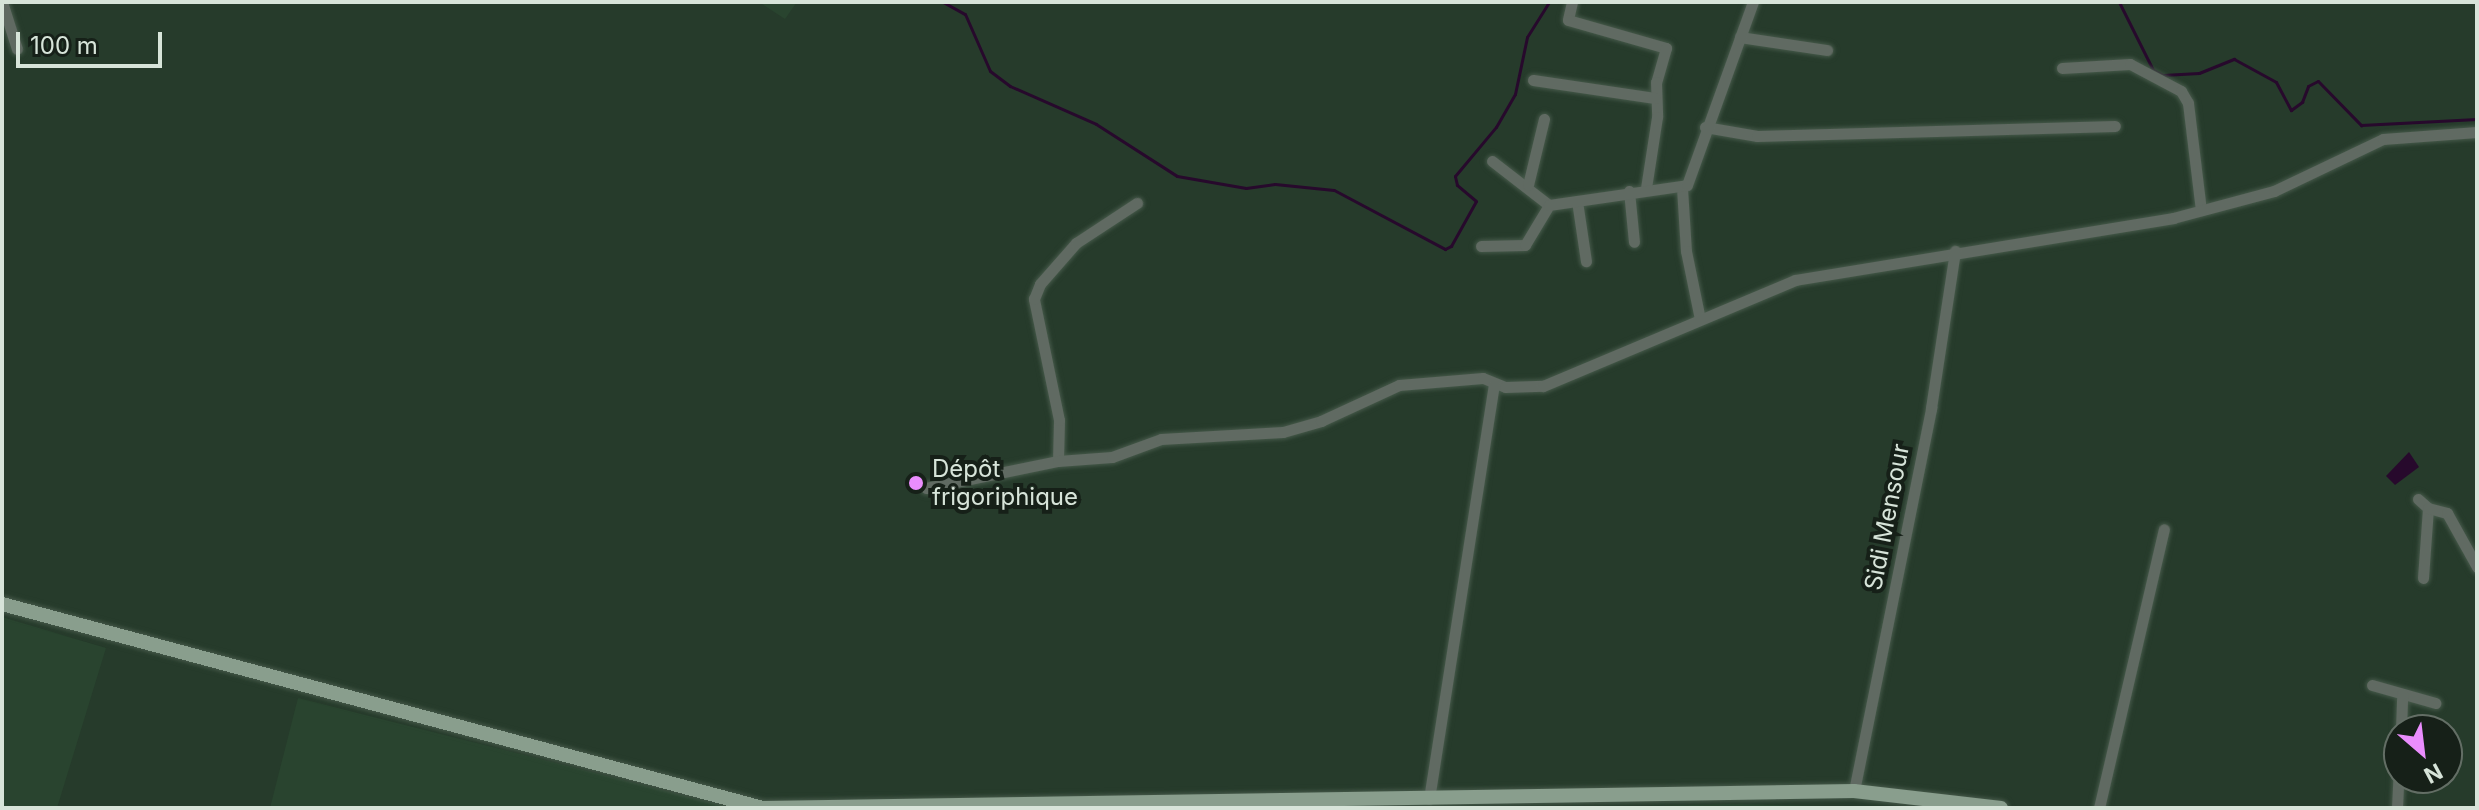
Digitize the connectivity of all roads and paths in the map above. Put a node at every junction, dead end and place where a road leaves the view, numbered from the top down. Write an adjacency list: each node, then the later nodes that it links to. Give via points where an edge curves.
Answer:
1 (2, 2): 5 (street)
2 (1572, 2): 9 (street, via 1568,20 1666,48)
3 (1753, 2): 4 (street)
4 (1740, 37): 6 (street); 12 (street, via 1725,89)
5 (17, 49)
6 (1827, 50)
7 (2062, 68): 22 (street, via 2130,64 2181,91 2188,103)
8 (1533, 80): 9 (street)
9 (1655, 98): 16 (street)
10 (1544, 119): 15 (street)
11 (2115, 126): 12 (street, via 1757,136)
12 (1705, 127): 17 (street, via 1689,183)
13 (2477, 132): 22 (street, via 2383,139 2274,191)
14 (1492, 161): 15 (street)
15 (1528, 185): 21 (street)
16 (1646, 188): 17 (street); 18 (street)
17 (1682, 188): 27 (street, via 1686,251)
18 (1629, 191): 19 (street); 23 (street)
19 (1577, 201): 21 (street); 26 (street)
20 (1137, 203): 29 (street, via 1076,243 1040,284 1034,299 1059,420)
21 (1549, 205): 24 (street, via 1525,245)
22 (2201, 210): 25 (street)
23 (1634, 242)
24 (1481, 246)
25 (1955, 251): 27 (street, via 1795,280); 41 (street, Sidi Mensour, via 1931,408)
26 (1586, 261)
27 (1700, 319): 28 (street, via 1543,386)
28 (1494, 384): 29 (street, via 1483,378 1399,385 1321,421 1283,432 1161,439 1112,457); 42 (street)
29 (1058, 461): 30 (street)
30 (926, 488)
31 (2418, 499): 32 (street)
32 (2428, 508): 34 (street, via 2447,513); 35 (street)
33 (2164, 529): 46 (street)
34 (2477, 567)
35 (2423, 578)
36 (2, 604): 44 (main road, via 763,808)
37 (2372, 685): 38 (street)
38 (2402, 694): 39 (street); 40 (street)
39 (2435, 703)
40 (2401, 714)
41 (1854, 791): 42 (main road); 43 (main road)
42 (1429, 799): 44 (main road)
43 (1964, 805): 45 (main road)
44 (1206, 806)
45 (2001, 808)
46 (2099, 808)

